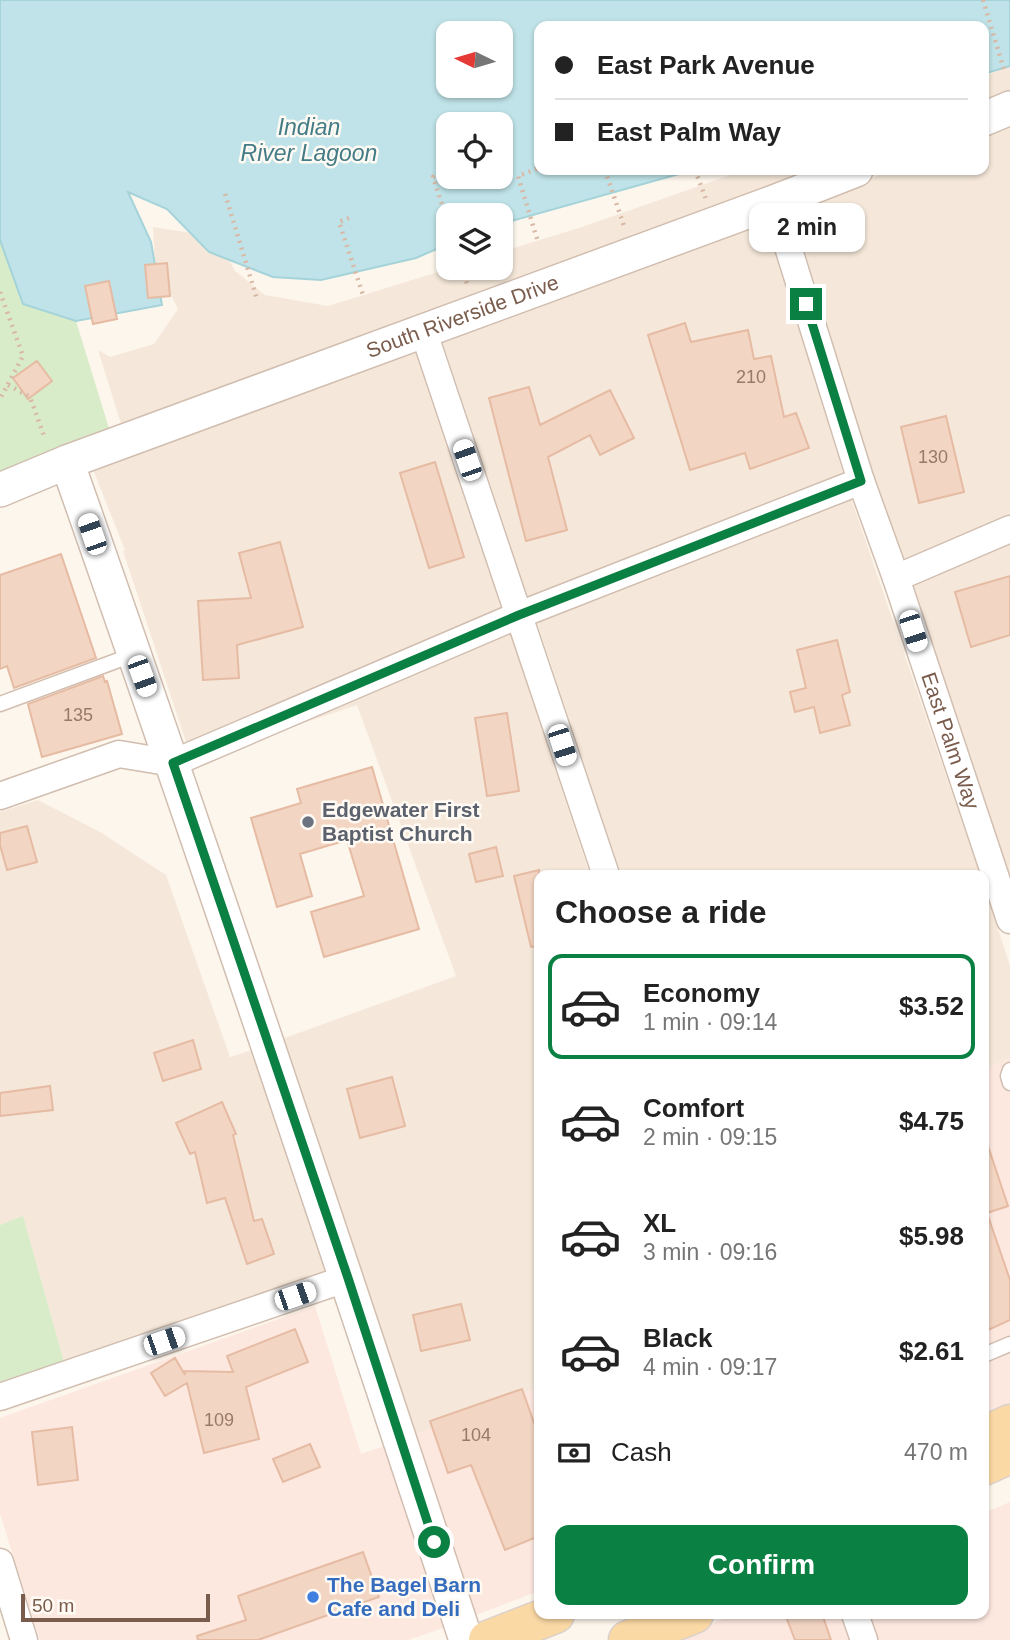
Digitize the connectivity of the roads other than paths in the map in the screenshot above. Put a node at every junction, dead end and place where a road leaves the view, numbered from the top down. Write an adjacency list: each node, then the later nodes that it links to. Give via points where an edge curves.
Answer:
1 (1010, 108): 2 (street)
2 (989, 117)
3 (843, 175): 4 (street, South Riverside Drive)
4 (774, 202): 5 (street, South Riverside Drive); 7 (street, East Palm Way)
5 (423, 330): 6 (street, South Riverside Drive); 11 (street)
6 (66, 462): 8 (street, South Riverside Drive); 12 (street)
7 (861, 481): 10 (street, East Palm Way); 11 (street)
8 (0, 490)
9 (1010, 530): 10 (street)
10 (896, 578): 17 (street, East Palm Way)
11 (519, 615): 14 (street); 16 (street)
12 (135, 654): 13 (lane); 14 (street)
13 (0, 704)
14 (173, 763): 15 (street, via 119,754); 20 (street)
15 (0, 796)
16 (604, 870)
17 (1010, 920)
18 (1010, 1070): 19 (lane)
19 (1010, 1083)
20 (348, 1278): 23 (street); 35 (street)
21 (1010, 1344): 22 (lane)
22 (989, 1353)
23 (0, 1397)
24 (1010, 1424): 25 (main road)
25 (989, 1434)
26 (1010, 1454): 27 (main road)
27 (989, 1464)
28 (1010, 1480): 29 (main road)
29 (989, 1490)
30 (0, 1562): 34 (street)
31 (542, 1619): 36 (main road)
32 (682, 1619): 37 (main road)
33 (857, 1619): 38 (street)
34 (24, 1640)
35 (466, 1640)
36 (488, 1640)
37 (629, 1640)
38 (864, 1640)

